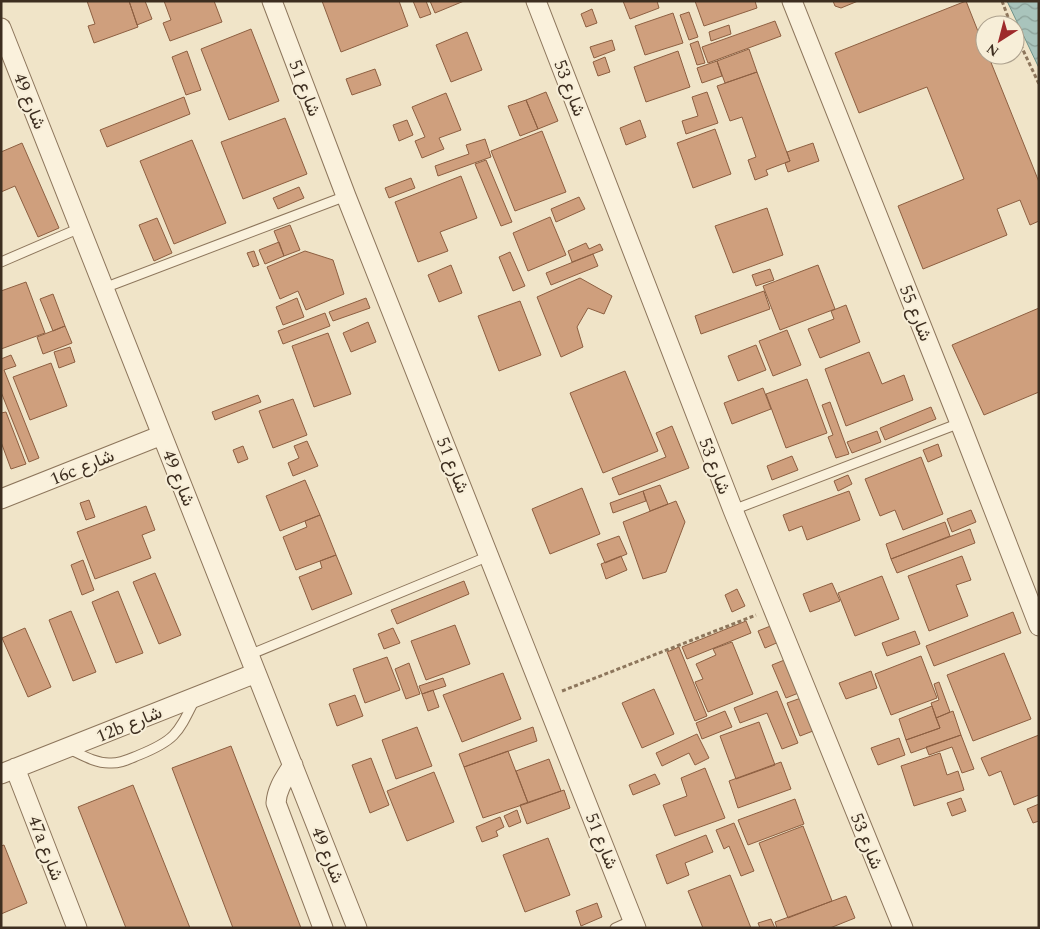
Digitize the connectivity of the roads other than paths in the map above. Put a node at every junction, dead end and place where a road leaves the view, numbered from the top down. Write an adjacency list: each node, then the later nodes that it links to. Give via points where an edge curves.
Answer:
1 (272, 1): 5 (street, شارع 51)
2 (536, 1): 12 (street, شارع 53)
3 (792, 1): 9 (street, شارع 55)
4 (1, 28): 6 (street, شارع 49)
5 (346, 196): 8 (lane); 13 (street, شارع 51)
6 (80, 228): 7 (lane); 8 (street, شارع 49)
7 (1, 262)
8 (104, 288): 10 (street, شارع 49)
9 (960, 423): 12 (lane); 14 (street, شارع 55)
10 (162, 435): 11 (street, 16c شارع); 15 (street, شارع 49)
11 (1, 499)
12 (733, 510): 26 (street, شارع 53)
13 (489, 556): 15 (lane); 21 (street, شارع 51)
14 (1039, 626)
15 (249, 655): 16 (street, شارع 49)
16 (256, 674): 17 (street, 12b شارع); 19 (street, شارع 49)
17 (196, 697): 18 (street, 12b شارع); 18 (lane, via 171,738 161,746 120,763 97,761)
18 (66, 748): 20 (street, 12b شارع)
19 (293, 765): 23 (street, via 280,786 276,803); 24 (street, شارع 49)
20 (8, 771): 22 (street, 47a شارع)
21 (635, 924): 25 (lane)
22 (77, 928)
23 (324, 928)
24 (357, 928)
25 (615, 928)
26 (903, 928)

